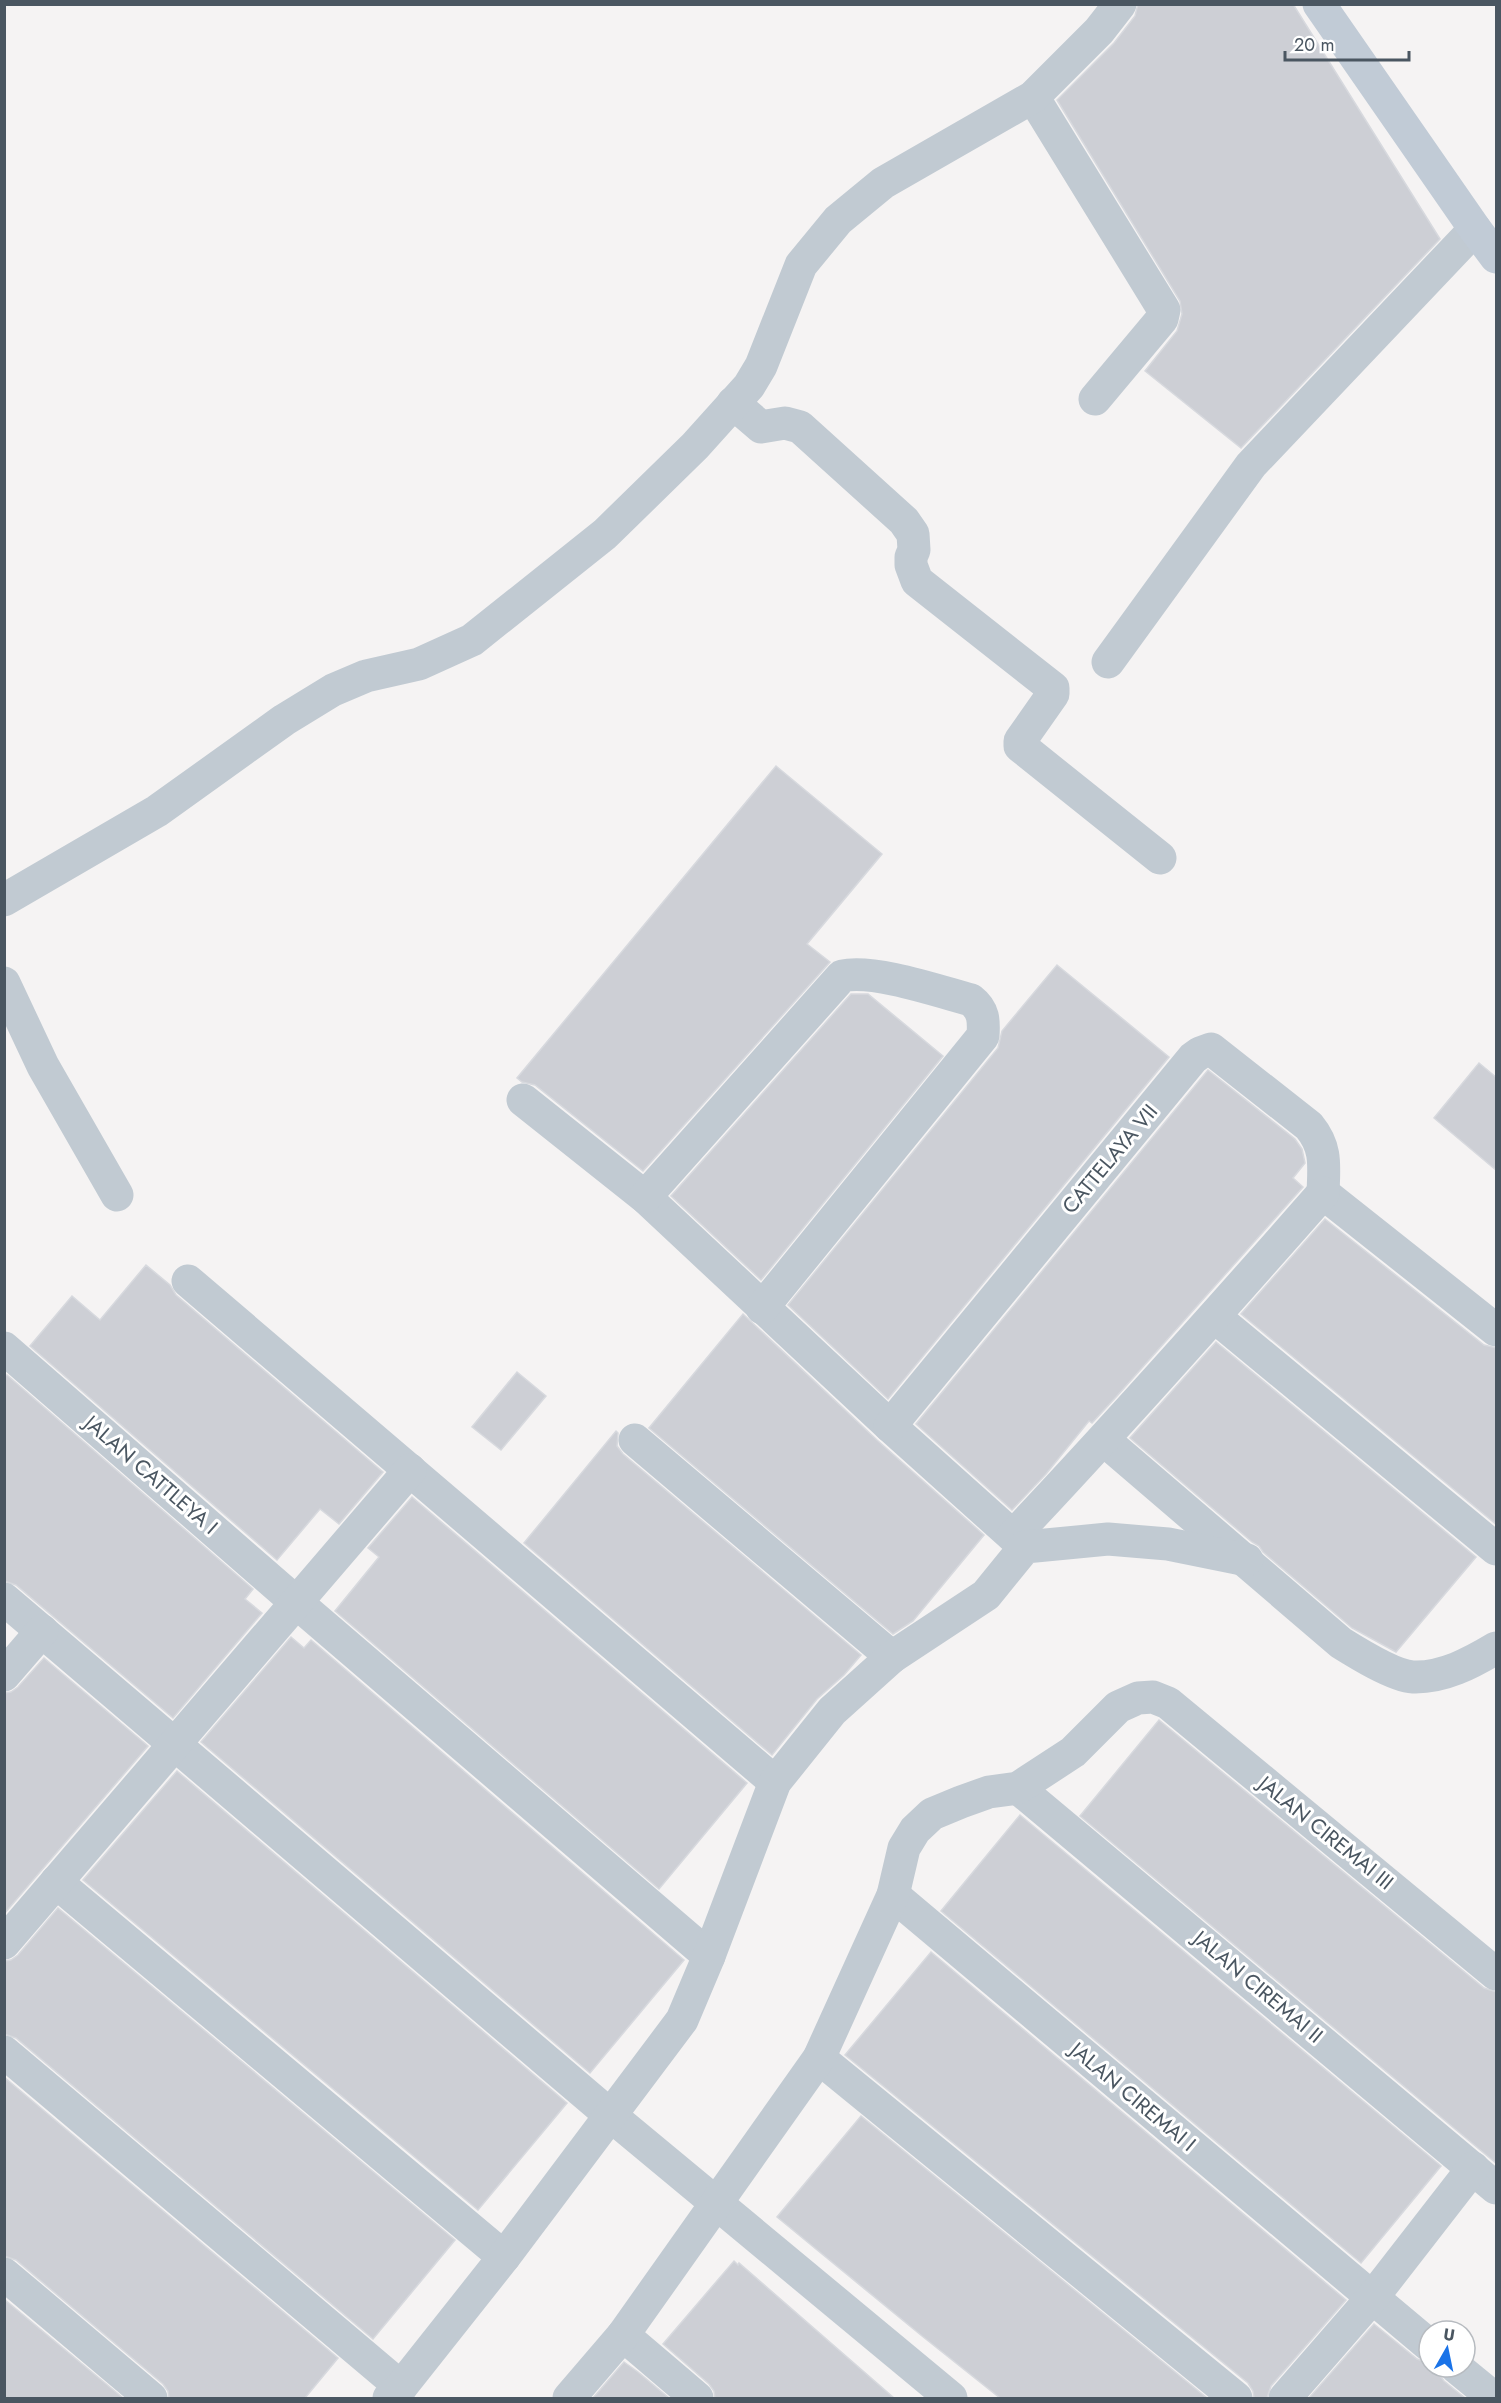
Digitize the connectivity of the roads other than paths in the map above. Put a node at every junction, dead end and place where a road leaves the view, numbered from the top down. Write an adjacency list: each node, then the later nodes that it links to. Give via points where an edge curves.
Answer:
1 (1120, 4): 3 (street)
2 (1319, 4): 4 (street)
3 (1033, 97): 6 (street, via 1164,310 1162,319); 7 (street, via 883,183 838,220 801,265 761,366)
4 (1474, 229): 5 (street); 8 (street, via 1251,465)
5 (1497, 257)
6 (1095, 399)
7 (733, 403): 9 (street, via 761,427 785,423 800,426 904,521 913,534 914,550 910,557 917,580 1053,688 1020,746); 10 (street, via 606,534 472,640 419,664 366,676 333,690 284,720 157,811)
8 (1108, 662)
9 (1161, 858)
10 (4, 900)
11 (4, 983): 14 (street, via 44,1066)
12 (523, 1100): 15 (street)
13 (1323, 1193): 18 (street); 19 (street); 21 (street, CATTELAYA VII, via 1320,1139 1309,1126 1211,1050 1200,1053)
14 (117, 1195)
15 (645, 1197): 17 (street); 17 (street, via 842,976 856,973 926,987 976,1004 984,1021 983,1036)
16 (188, 1281): 24 (street)
17 (762, 1308): 21 (street)
18 (1215, 1317): 23 (street); 26 (street)
19 (1497, 1330)
20 (4, 1348): 29 (street, JALAN CATTLEYA I)
21 (890, 1426): 25 (street)
22 (634, 1440): 32 (street)
23 (1104, 1440): 25 (street); 27 (street)
24 (410, 1470): 29 (street); 35 (street)
25 (1019, 1542): 27 (street, via 1108,1539 1168,1544); 32 (street, via 986,1595)
26 (1497, 1549)
27 (1247, 1560): 31 (street, via 1341,1642 1369,1660 1411,1677 1443,1674)
28 (4, 1599): 30 (street)
29 (297, 1603): 34 (street); 40 (street, JALAN CATTLEYA I)
30 (42, 1631): 33 (street); 34 (street)
31 (1497, 1648)
32 (892, 1657): 35 (street, via 832,1711)
33 (4, 1675)
34 (174, 1744): 37 (street); 44 (street)
35 (775, 1782): 40 (street)
36 (1018, 1788): 38 (street, via 989,1792 932,1814 904,1848); 41 (street, JALAN CIREMAI III, via 1073,1752 1118,1707 1138,1698 1153,1697 1168,1703); 45 (street, JALAN CIREMAI II)
37 (56, 1882): 39 (street); 47 (street)
38 (893, 1896): 43 (street); 49 (street, JALAN CIREMAI I)
39 (4, 1943)
40 (709, 1956): 44 (street, via 682,2020)
41 (1497, 1974)
42 (4, 2052): 53 (street)
43 (819, 2058): 46 (street); 58 (street)
44 (622, 2124): 46 (street); 47 (street)
45 (1485, 2178): 49 (street)
46 (706, 2193): 50 (street); 57 (street)
47 (504, 2257): 53 (street)
48 (4, 2274): 54 (street)
49 (1372, 2298): 51 (street, JALAN CIREMAI I); 59 (street)
50 (623, 2335): 55 (street); 56 (street)
51 (1417, 2335)
52 (1471, 2379): 60 (street)
53 (395, 2393)
54 (151, 2398)
55 (569, 2398)
56 (697, 2398)
57 (951, 2398)
58 (1236, 2398)
59 (1285, 2398)
60 (1494, 2398)

